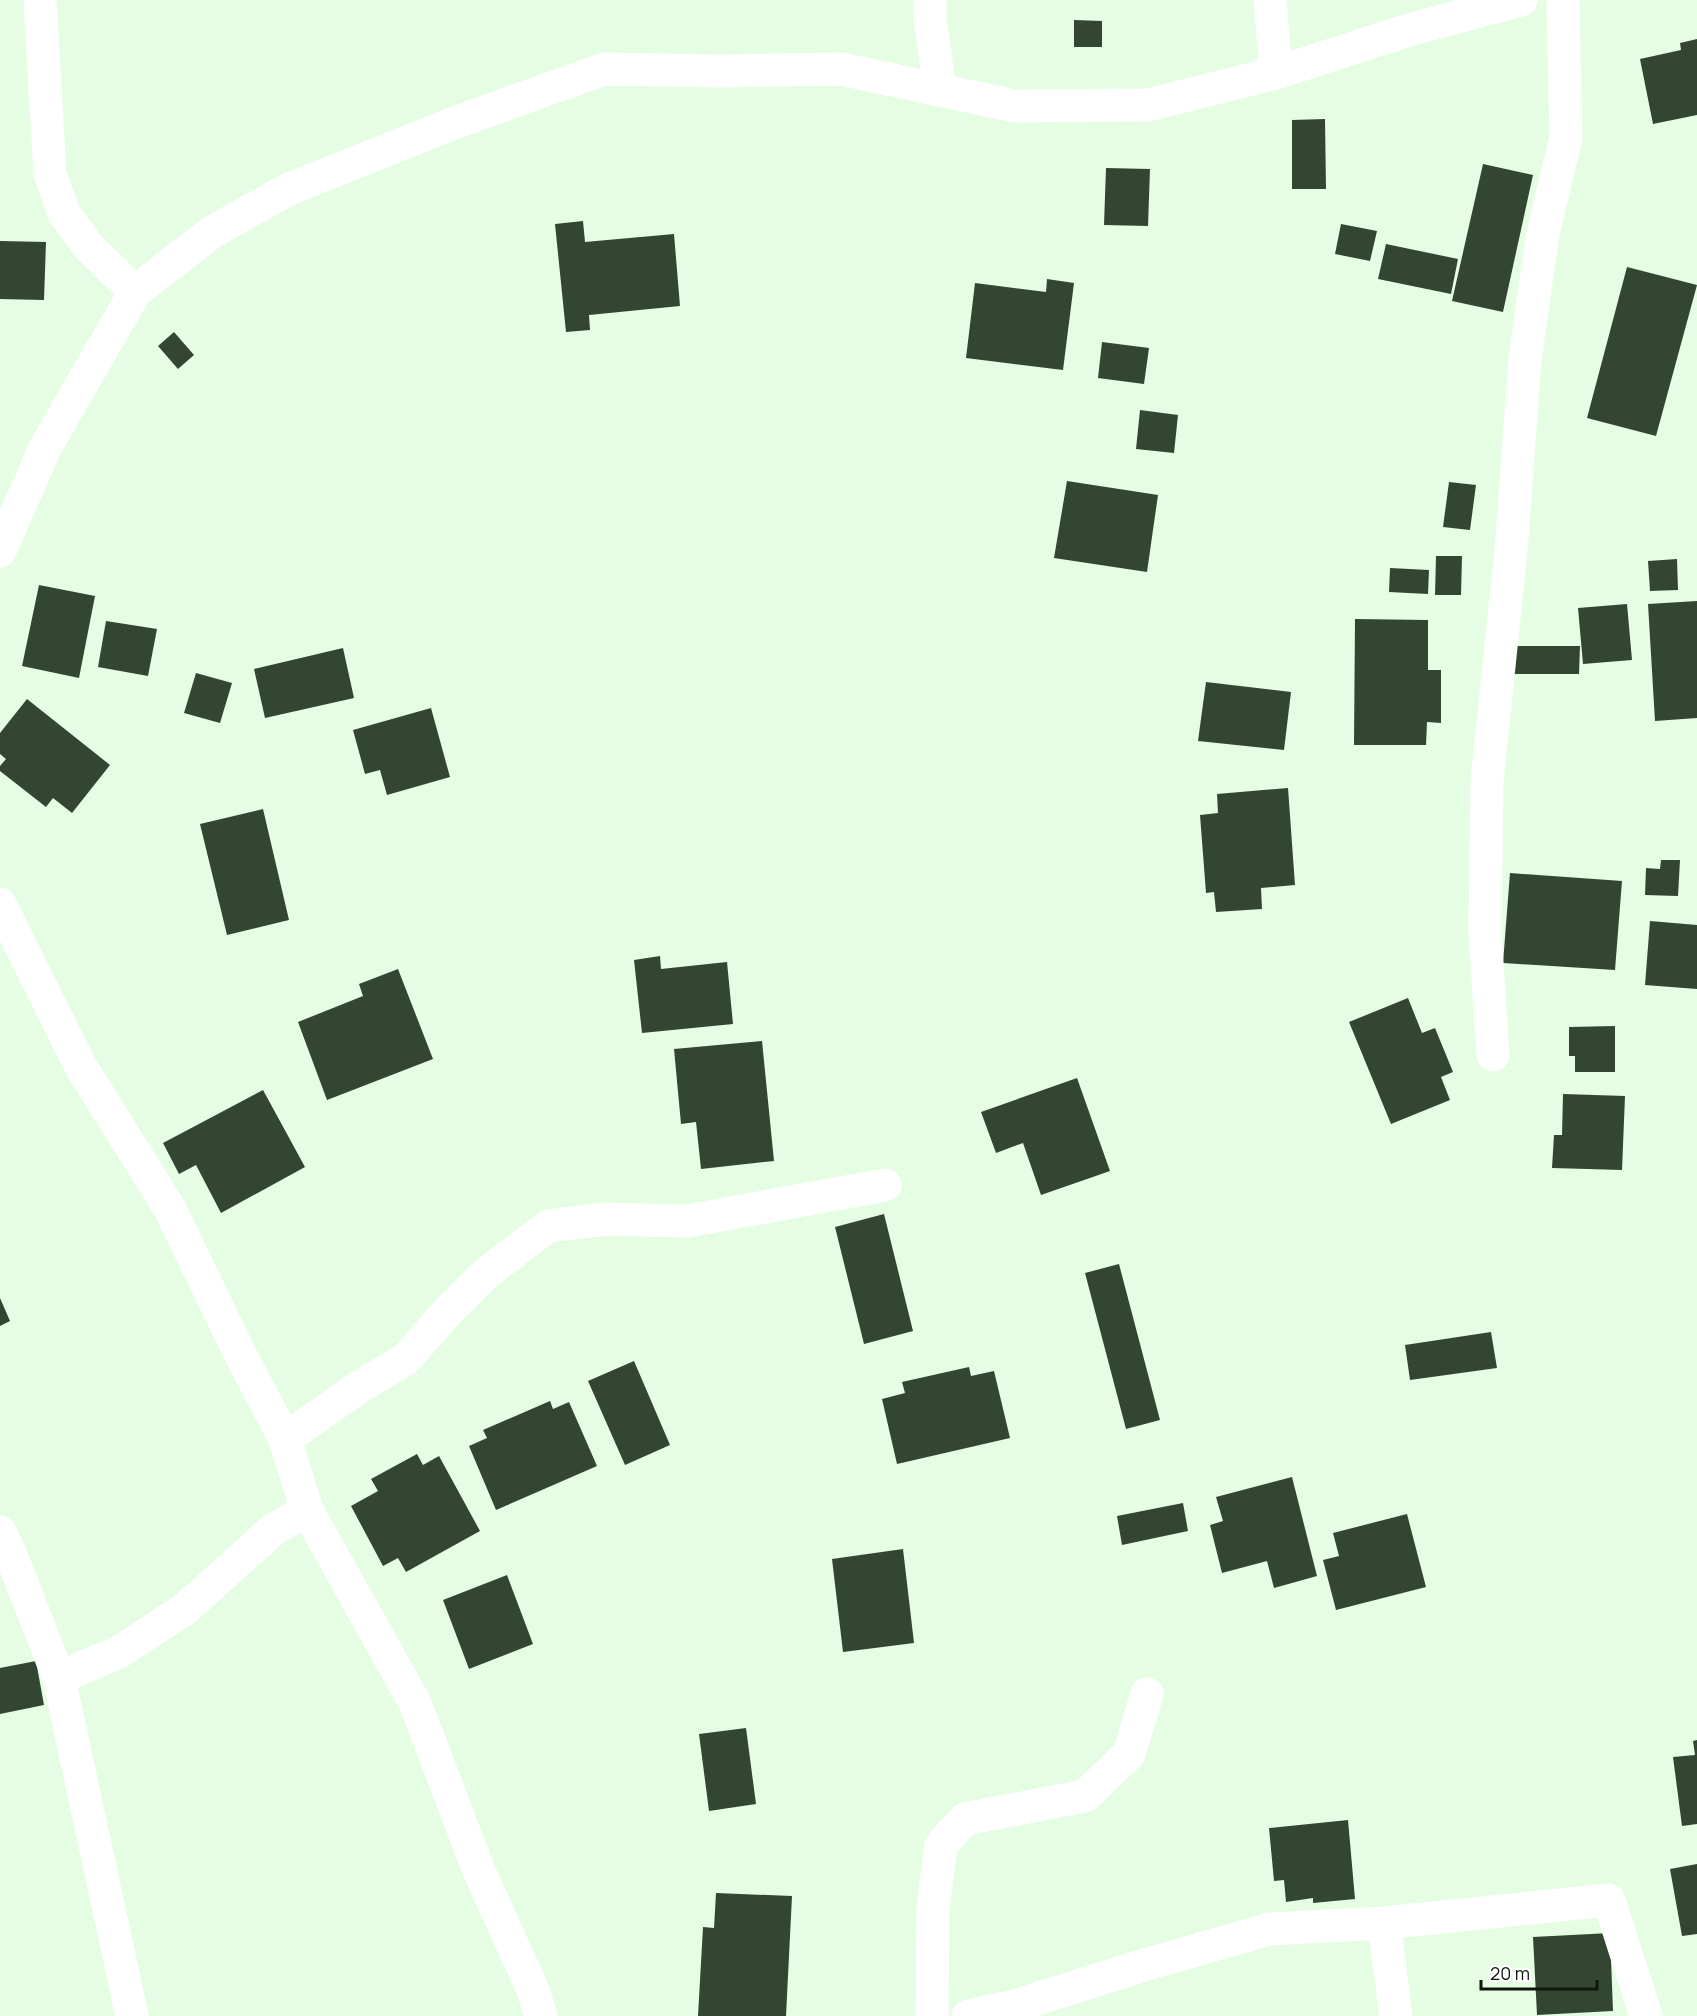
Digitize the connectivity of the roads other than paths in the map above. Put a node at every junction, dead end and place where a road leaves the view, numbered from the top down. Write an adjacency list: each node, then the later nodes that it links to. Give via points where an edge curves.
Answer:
1 (40, 0): 8 (street, via 50,174 64,213 88,246)
2 (930, 0): 7 (street)
3 (1270, 0): 6 (street)
4 (1521, 0): 6 (street, via 1412,29)
5 (1563, 0): 11 (street, via 1566,138 1543,233 1525,359 1511,551 1487,781 1485,932)
6 (1276, 73): 7 (street, via 1148,105 1015,106)
7 (940, 90): 8 (street, via 841,69 604,69 454,123 290,189 212,232)
8 (135, 292): 9 (street, via 45,448)
9 (0, 551)
10 (0, 904): 13 (street, via 80,1065 170,1209)
11 (1493, 1055)
12 (885, 1185): 13 (street, via 687,1221 605,1219 548,1226 489,1271 406,1359)
13 (285, 1439): 14 (street)
14 (306, 1510): 16 (street, via 274,1529 185,1609 119,1652); 20 (street, via 415,1703 479,1871 534,1990)
15 (0, 1532): 16 (street)
16 (59, 1678): 19 (street)
17 (1147, 1695): 21 (street, via 1128,1754 1085,1796 965,1819 941,1845 933,1908)
18 (1384, 1923): 22 (street, via 1269,1929 1018,2005); 23 (street); 24 (street, via 1609,1900)
19 (132, 2016)
20 (541, 2016)
21 (932, 2016)
22 (968, 2016)
23 (1396, 2016)
24 (1646, 2016)

